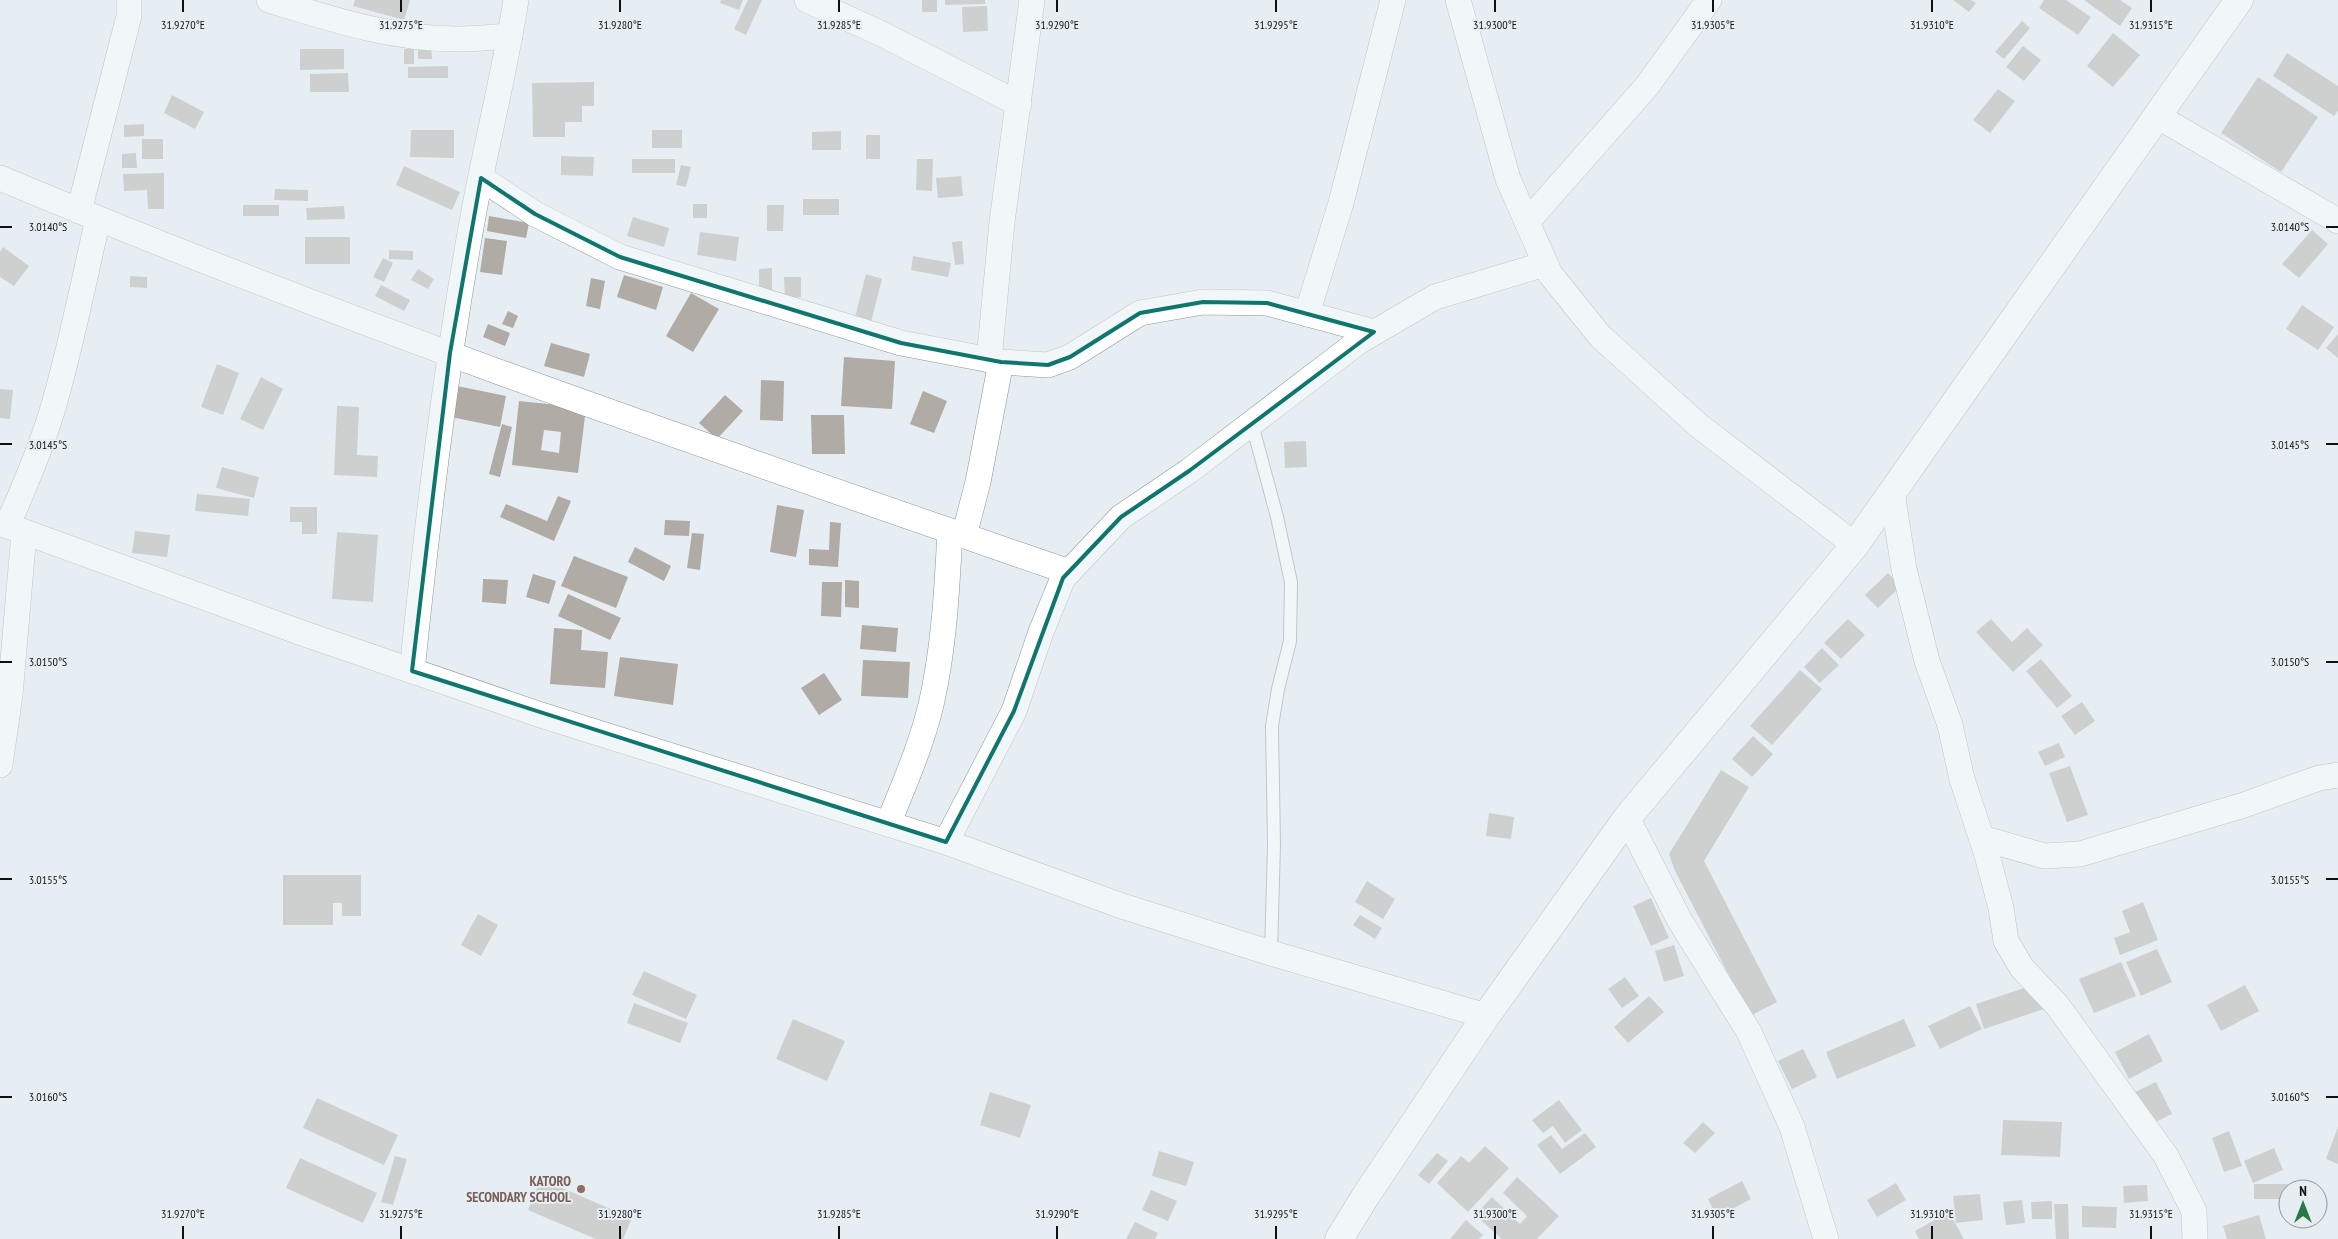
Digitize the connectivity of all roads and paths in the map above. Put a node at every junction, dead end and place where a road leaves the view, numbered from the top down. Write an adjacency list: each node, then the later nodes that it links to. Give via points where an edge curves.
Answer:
1 (129, 0): 15 (street)
2 (269, 0): 10 (street, via 349,25 403,35 460,39)
3 (516, 0): 10 (street)
4 (808, 0): 11 (street)
5 (1032, 0): 11 (street)
6 (1393, 0): 19 (street, via 1346,185)
7 (1458, 0): 17 (street, via 1508,179)
8 (1709, 0): 17 (street, via 1647,86)
9 (2239, 0): 12 (street)
10 (510, 36): 14 (street)
11 (1019, 104): 22 (street, via 1002,222)
12 (2157, 116): 16 (street); 24 (street)
13 (0, 178): 15 (street)
14 (481, 178): 21 (street); 22 (street, via 535,214 620,257 901,343)
15 (88, 215): 21 (street, via 184,255); 25 (street, via 79,305 55,403)
16 (2338, 221)
17 (1527, 222): 18 (street)
18 (1545, 264): 20 (street, via 1435,296); 27 (street, via 1600,336 1698,425)
19 (1307, 314): 20 (street); 22 (street, via 1267,304 1203,302 1140,313 1070,357 1048,365)
20 (1374, 332): 23 (street)
21 (450, 354): 26 (street); 29 (street, via 431,490)
22 (995, 361): 26 (street, via 978,482)
23 (1252, 424): 28 (street, via 1121,517); 36 (lane, via 1291,582 1290,641 1272,726 1274,844)
24 (1892, 492): 27 (street); 34 (street, via 1904,569 1927,661 1950,725 1962,779)
25 (10, 527): 29 (street); 30 (street, via 10,695)
26 (957, 533): 28 (street); 33 (street, via 930,705 914,762)
27 (1854, 545): 32 (street)
28 (1069, 572): 35 (street, via 1063,578 1041,632 1014,712)
29 (412, 671): 33 (street)
30 (0, 765)
31 (2338, 775): 34 (street, via 2319,778 2244,805 2080,854 2044,856)
32 (1627, 818): 37 (street); 39 (street, via 1680,921 1749,1032 1792,1127)
33 (888, 824): 35 (street)
34 (1982, 838): 40 (street, via 2002,908 2006,941 2022,968 2057,1005 2166,1156 2194,1211)
35 (946, 842): 36 (street, via 1122,906)
36 (1271, 953): 37 (street)
37 (1486, 1016): 38 (street)
38 (1340, 1239)
39 (1826, 1239)
40 (2195, 1239)

